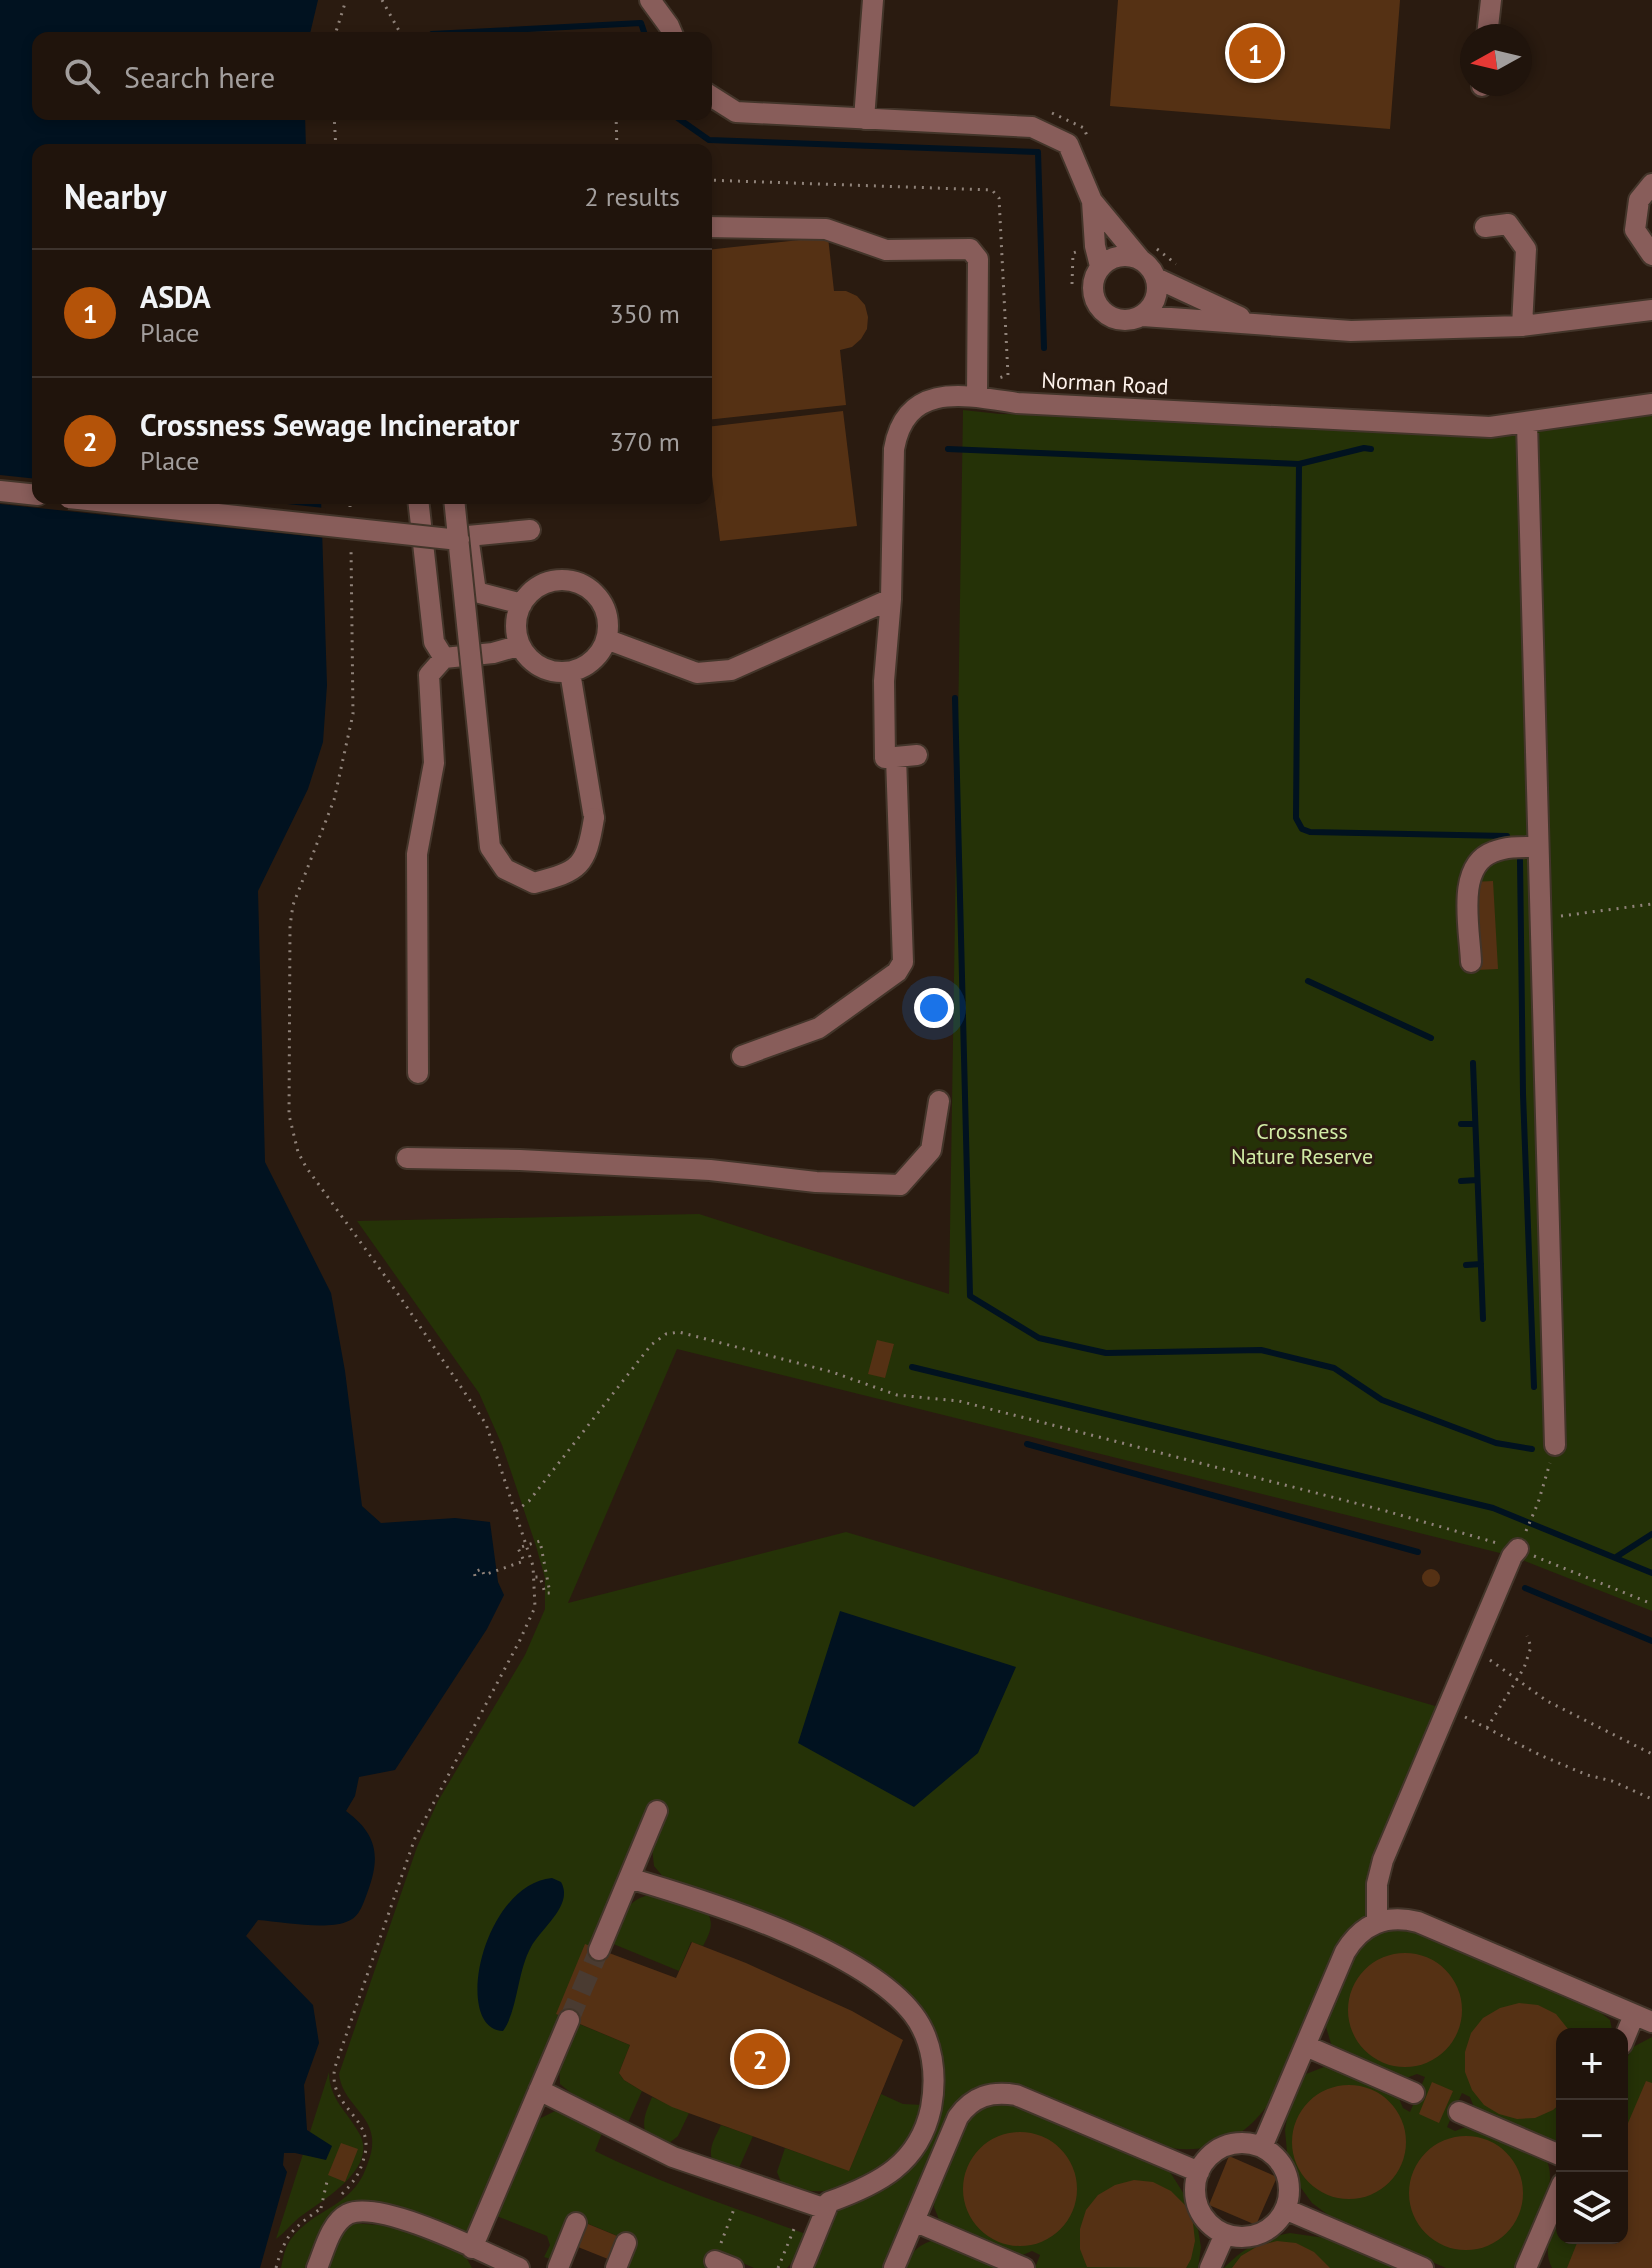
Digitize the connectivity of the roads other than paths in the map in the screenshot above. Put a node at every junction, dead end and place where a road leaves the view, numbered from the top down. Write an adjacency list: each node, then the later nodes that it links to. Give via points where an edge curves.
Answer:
1 (650, 0): 5 (street)
2 (873, 0): 7 (street)
3 (1491, 0): 4 (street)
4 (1488, 24)
5 (672, 32)
6 (712, 97): 7 (street, via 736,112)
7 (864, 119): 9 (street, via 1032,127 1068,144)
8 (1652, 184): 13 (street, via 1639,200 1635,230)
9 (1092, 201): 12 (street); 14 (street)
10 (712, 227): 20 (street, via 826,229 886,250 970,249 978,259)
11 (1485, 227): 19 (street, via 1508,224 1526,249)
12 (1145, 251): 14 (street); 15 (street)
13 (1652, 255)
14 (1100, 266): 17 (street, via 1092,294 1099,309 1119,321)
15 (1156, 278): 17 (street, via 1157,296); 18 (street)
16 (1652, 310): 19 (street)
17 (1143, 316): 18 (street)
18 (1254, 324): 19 (street, via 1351,331)
19 (1522, 326)
20 (977, 397): 22 (street, Norman Road, via 1490,427); 30 (street, Norman Road, via 938,397 921,403 897,429)
21 (1652, 404): 22 (street, Norman Road)
22 (1527, 423): 36 (street)
23 (0, 491): 24 (street)
24 (32, 494)
25 (125, 504): 29 (street, bridge)
26 (419, 504): 34 (street, via 434,642)
27 (455, 504): 29 (street, bridge)
28 (530, 530): 31 (street, via 468,536 476,592)
29 (459, 540): 35 (street, bridge, via 490,847 505,869 534,883 571,873 589,849 594,818)
30 (891, 599): 32 (street, via 731,670 697,673); 38 (street, Norman Road, via 884,681 899,757 903,962 897,972 819,1028)
31 (522, 604): 32 (street, via 544,582 572,580 600,598 608,618); 33 (street, via 517,614)
32 (606, 639): 35 (street, via 596,658)
33 (518, 646): 34 (street); 35 (street, via 530,662 551,673)
34 (444, 658): 39 (street, via 429,675 434,763 417,854)
35 (570, 672)
36 (1537, 847): 37 (street, via 1493,852 1472,869); 42 (street)
37 (1471, 962)
38 (742, 1056)
39 (418, 1073)
40 (939, 1101): 41 (street, via 931,1150 900,1185 710,1170)
41 (407, 1158)
42 (1555, 1445)
43 (1518, 1549): 46 (street, via 1379,1872)
44 (657, 1811): 45 (street)
45 (629, 1878): 47 (street); 59 (street, via 708,1902 816,1947 881,1984 914,2016 934,2072 924,2131 884,2180 829,2202)
46 (1377, 1922): 48 (street, via 1418,1922); 51 (street, via 1360,1932 1345,1952)
47 (599, 1950)
48 (1643, 2018): 50 (street)
49 (569, 2020): 52 (street)
50 (1628, 2037)
51 (1306, 2046): 53 (street); 55 (street)
52 (539, 2090): 59 (street, via 673,2157); 65 (street)
53 (1414, 2093)
54 (1459, 2112): 56 (street)
55 (1262, 2147): 57 (street, via 1232,2144 1206,2159); 60 (street, via 1284,2168 1289,2182)
56 (1556, 2153)
57 (1199, 2172): 61 (street, via 1016,2095 989,2094 976,2098 958,2117); 63 (street, via 1197,2203 1204,2218)
58 (1556, 2199): 66 (street)
59 (826, 2209): 71 (street)
60 (1285, 2209): 63 (street, via 1261,2234); 75 (street)
61 (914, 2221): 72 (street); 73 (street)
62 (576, 2223): 69 (street)
63 (1225, 2234): 74 (street)
64 (626, 2243): 70 (street)
65 (472, 2248): 67 (street, via 394,2216 358,2212 334,2228); 68 (street)
66 (1528, 2267)
67 (317, 2268)
68 (519, 2268)
69 (558, 2268)
70 (616, 2268)
71 (802, 2268)
72 (894, 2268)
73 (1024, 2268)
74 (1210, 2268)
75 (1423, 2268)

